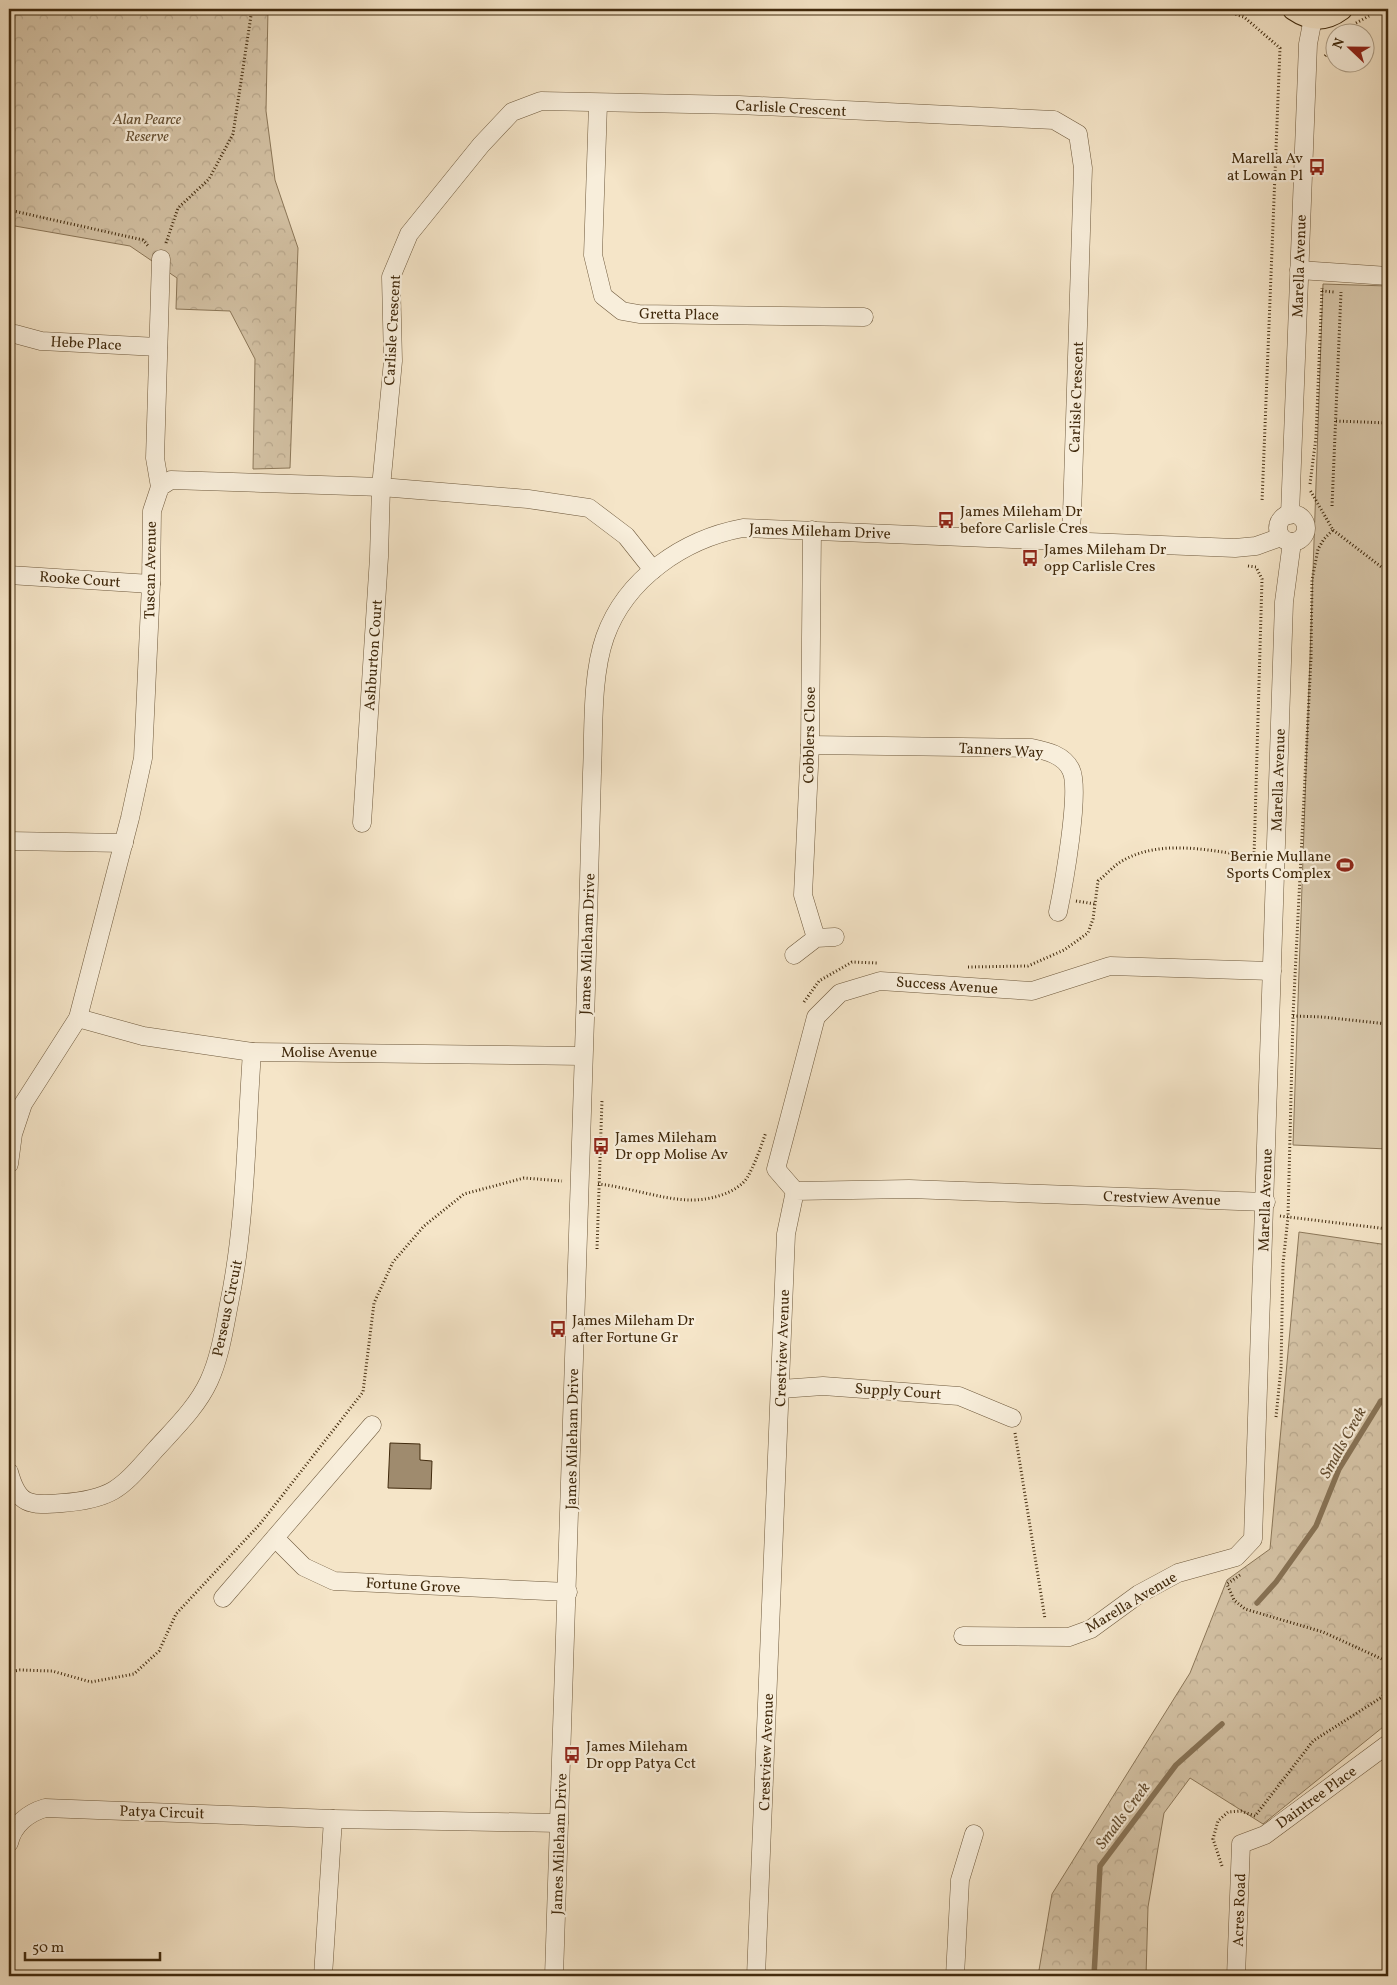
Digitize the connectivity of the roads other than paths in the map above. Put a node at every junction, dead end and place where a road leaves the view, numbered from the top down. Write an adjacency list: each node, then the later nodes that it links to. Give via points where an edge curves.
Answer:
1 (1341, 9): 2 (main road, via 1332,15)
2 (1303, 14): 5 (street, Marella Avenue, via 1308,44)
3 (598, 104): 7 (street, Gretta Place, via 593,256 603,296 622,312); 11 (street, Carlisle Crescent, via 541,101 512,112 409,234 391,277 392,361); 14 (street, Carlisle Crescent, via 739,105 1054,120 1078,134 1083,168)
4 (161, 259): 9 (street)
5 (1299, 270): 6 (street); 12 (street, Marella Avenue)
6 (1388, 276)
7 (864, 317)
8 (15, 334): 9 (street, Hebe Place, via 41,341)
9 (158, 347): 10 (street, via 155,458)
10 (160, 487): 11 (street, via 171,480); 18 (street, Tuscan Avenue, via 152,511)
11 (380, 487): 16 (street, via 528,499 589,508 626,536); 20 (street, Ashburton Court, via 379,557)
12 (1290, 515): 15 (street, via 1279,523 1278,529); 15 (street, via 1302,519 1306,528 1302,538)
13 (812, 530): 14 (street, James Mileham Drive); 16 (street, James Mileham Drive, via 761,528 726,531 673,554); 19 (street, Cobblers Close)
14 (1070, 540): 15 (street, James Mileham Drive, via 1235,548)
15 (1286, 540): 27 (street, Marella Avenue)
16 (653, 570): 30 (street, James Mileham Drive, via 613,618 598,665)
17 (9, 575): 18 (street, Rooke Court)
18 (151, 584): 22 (street, Tuscan Avenue, via 143,758)
19 (810, 745): 23 (street, Tanners Way, via 1032,748 1051,752 1072,771 1074,786 1068,860); 25 (street, Cobblers Close, via 803,895)
20 (362, 823)
21 (9, 841): 22 (street)
22 (124, 843): 28 (street, Tuscan Avenue)
23 (1058, 912)
24 (835, 937): 25 (street)
25 (816, 938): 26 (street)
26 (794, 955)
27 (1272, 971): 32 (street, Success Avenue, via 1110,966 1032,991 880,981 840,993 816,1016 776,1169); 33 (street, Marella Avenue)
28 (78, 1018): 29 (street, Molise Avenue, via 143,1036); 31 (street, via 23,1104 13,1134)
29 (252, 1052): 30 (street, Molise Avenue); 37 (street, Perseus Circuit, via 239,1256 222,1341 209,1381 196,1404 122,1487 98,1498 48,1504 24,1501 14,1490)
30 (583, 1056): 39 (street, James Mileham Drive)
31 (9, 1164)
32 (795, 1191): 33 (street, Crestview Avenue, via 909,1189); 34 (street, Crestview Avenue, via 786,1234)
33 (1266, 1202): 41 (street, Marella Avenue, via 1253,1539 1236,1557 1178,1573 1139,1594 1092,1629 1069,1637)
34 (781, 1389): 35 (street, Supply Court, via 823,1386 959,1396); 50 (street, Crestview Avenue)
35 (1012, 1418)
36 (372, 1425): 38 (street)
37 (9, 1472)
38 (275, 1538): 39 (street, Fortune Grove, via 304,1567 334,1581); 40 (street)
39 (568, 1592): 44 (street, James Mileham Drive)
40 (223, 1598)
41 (963, 1636)
42 (1388, 1744): 47 (street, Daintree Place, via 1265,1834)
43 (333, 1819): 44 (street, Patya Circuit); 46 (street, Patya Circuit, via 45,1808 21,1821); 48 (street)
44 (559, 1823): 49 (street, James Mileham Drive)
45 (974, 1834): 51 (street, via 960,1880)
46 (9, 1843)
47 (1241, 1844): 52 (street, Acres Road)
48 (323, 1976)
49 (554, 1976)
50 (756, 1976)
51 (954, 1976)
52 (1236, 1976)

